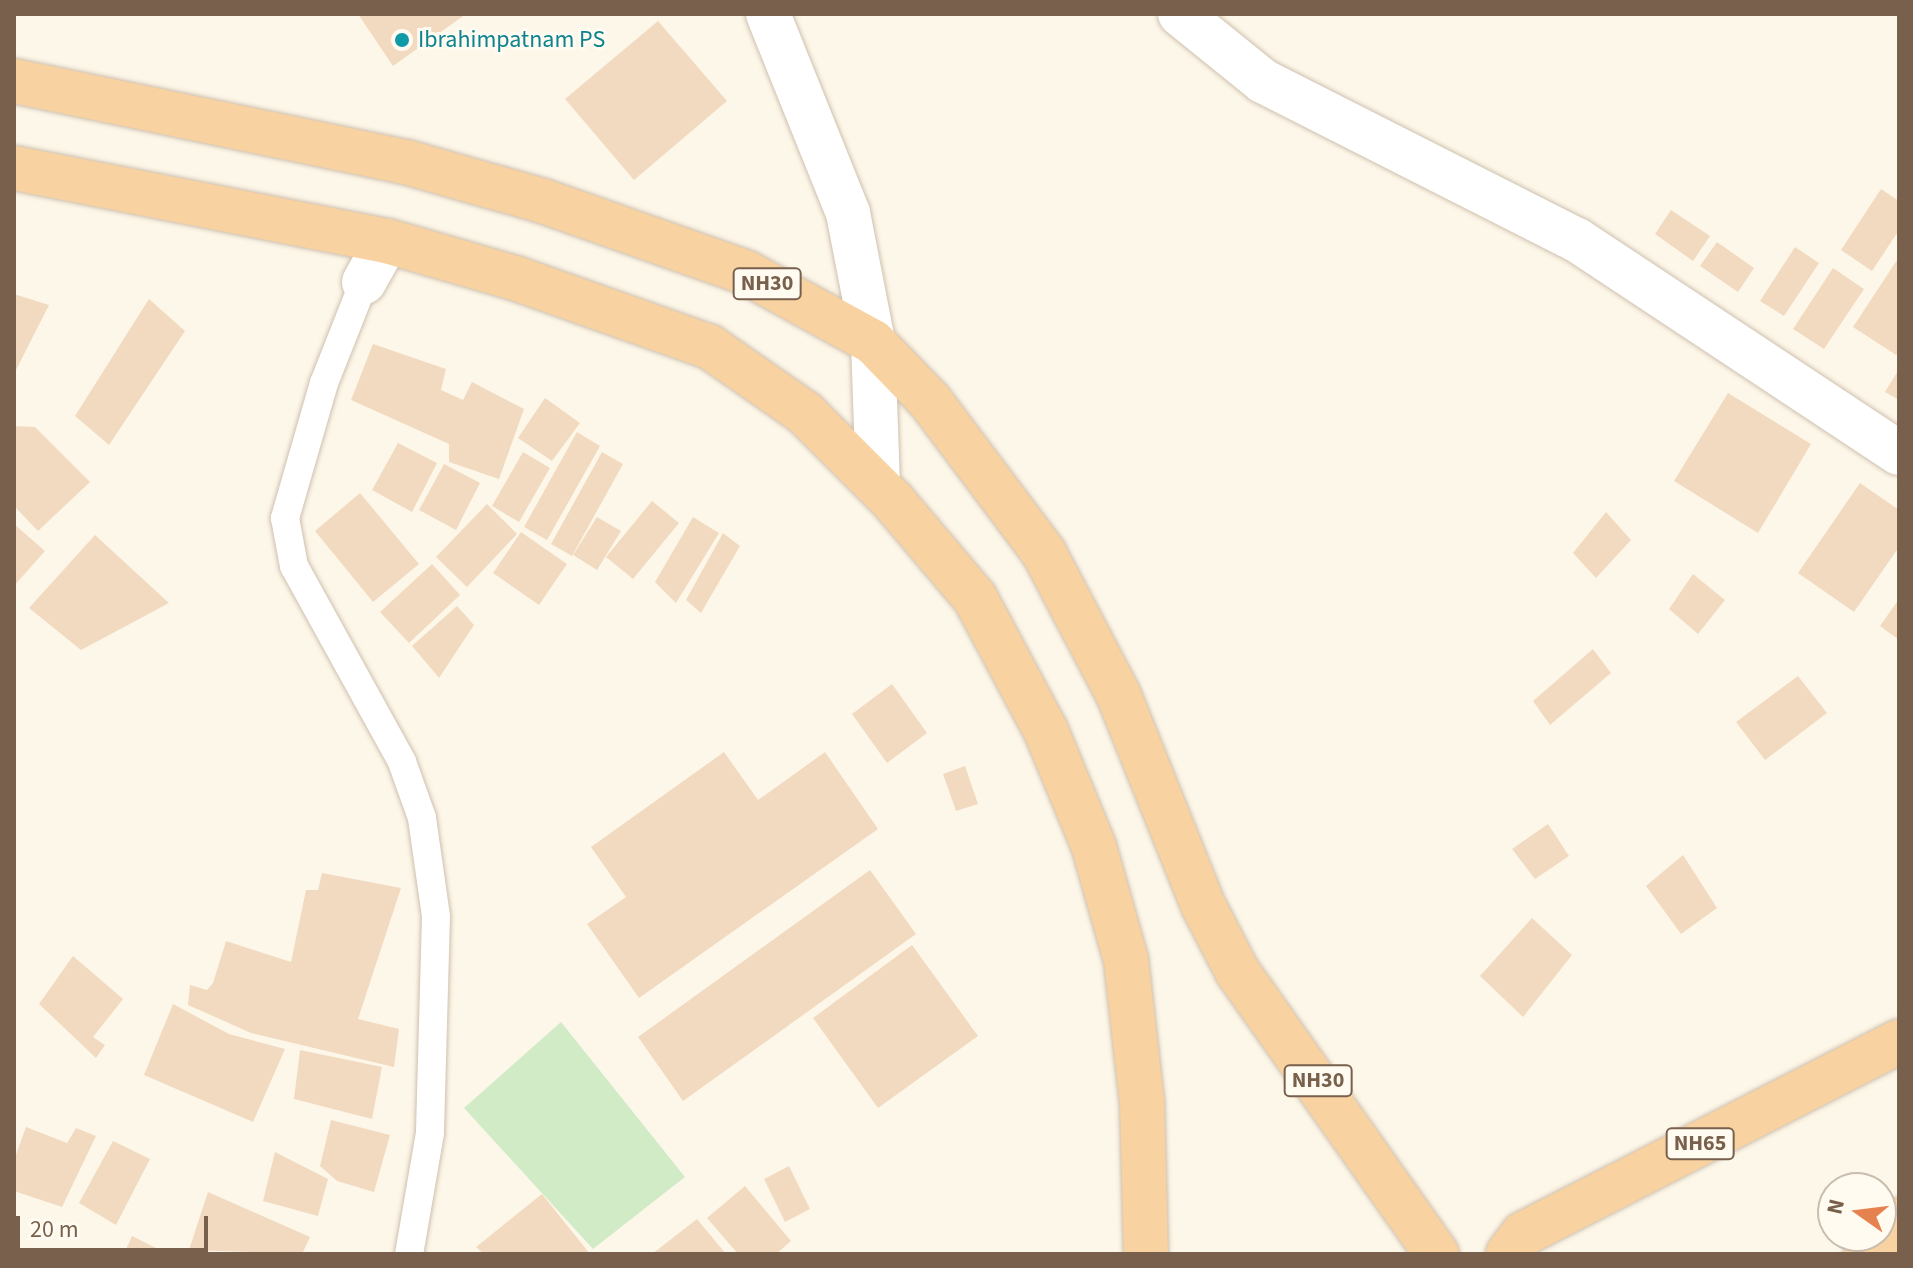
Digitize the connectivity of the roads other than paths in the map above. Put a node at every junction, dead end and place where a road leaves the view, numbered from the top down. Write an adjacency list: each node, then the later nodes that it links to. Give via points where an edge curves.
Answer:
1 (768, 14): 7 (street, via 848,213)
2 (1180, 14): 8 (street, via 1263,81 1577,240)
3 (14, 81): 7 (highway, NH30, via 406,162 543,201 747,273)
4 (14, 168): 5 (highway)
5 (387, 241): 6 (street); 9 (highway, via 518,279 710,347 805,413)
6 (364, 282): 12 (lane, via 324,383 285,518 294,566 402,762 422,818 436,916 431,1118)
7 (873, 342): 9 (street); 14 (highway, NH30, via 930,401 1044,553 1119,696 1204,907 1237,971)
8 (1899, 453)
9 (878, 485): 13 (highway, via 975,598 1046,731 1094,847 1126,960 1142,1102)
10 (1899, 1042): 15 (highway, NH65, via 1523,1234)
11 (1899, 1220): 16 (highway)
12 (409, 1254)
13 (1146, 1254)
14 (1437, 1254)
15 (1508, 1254)
16 (1866, 1254)

